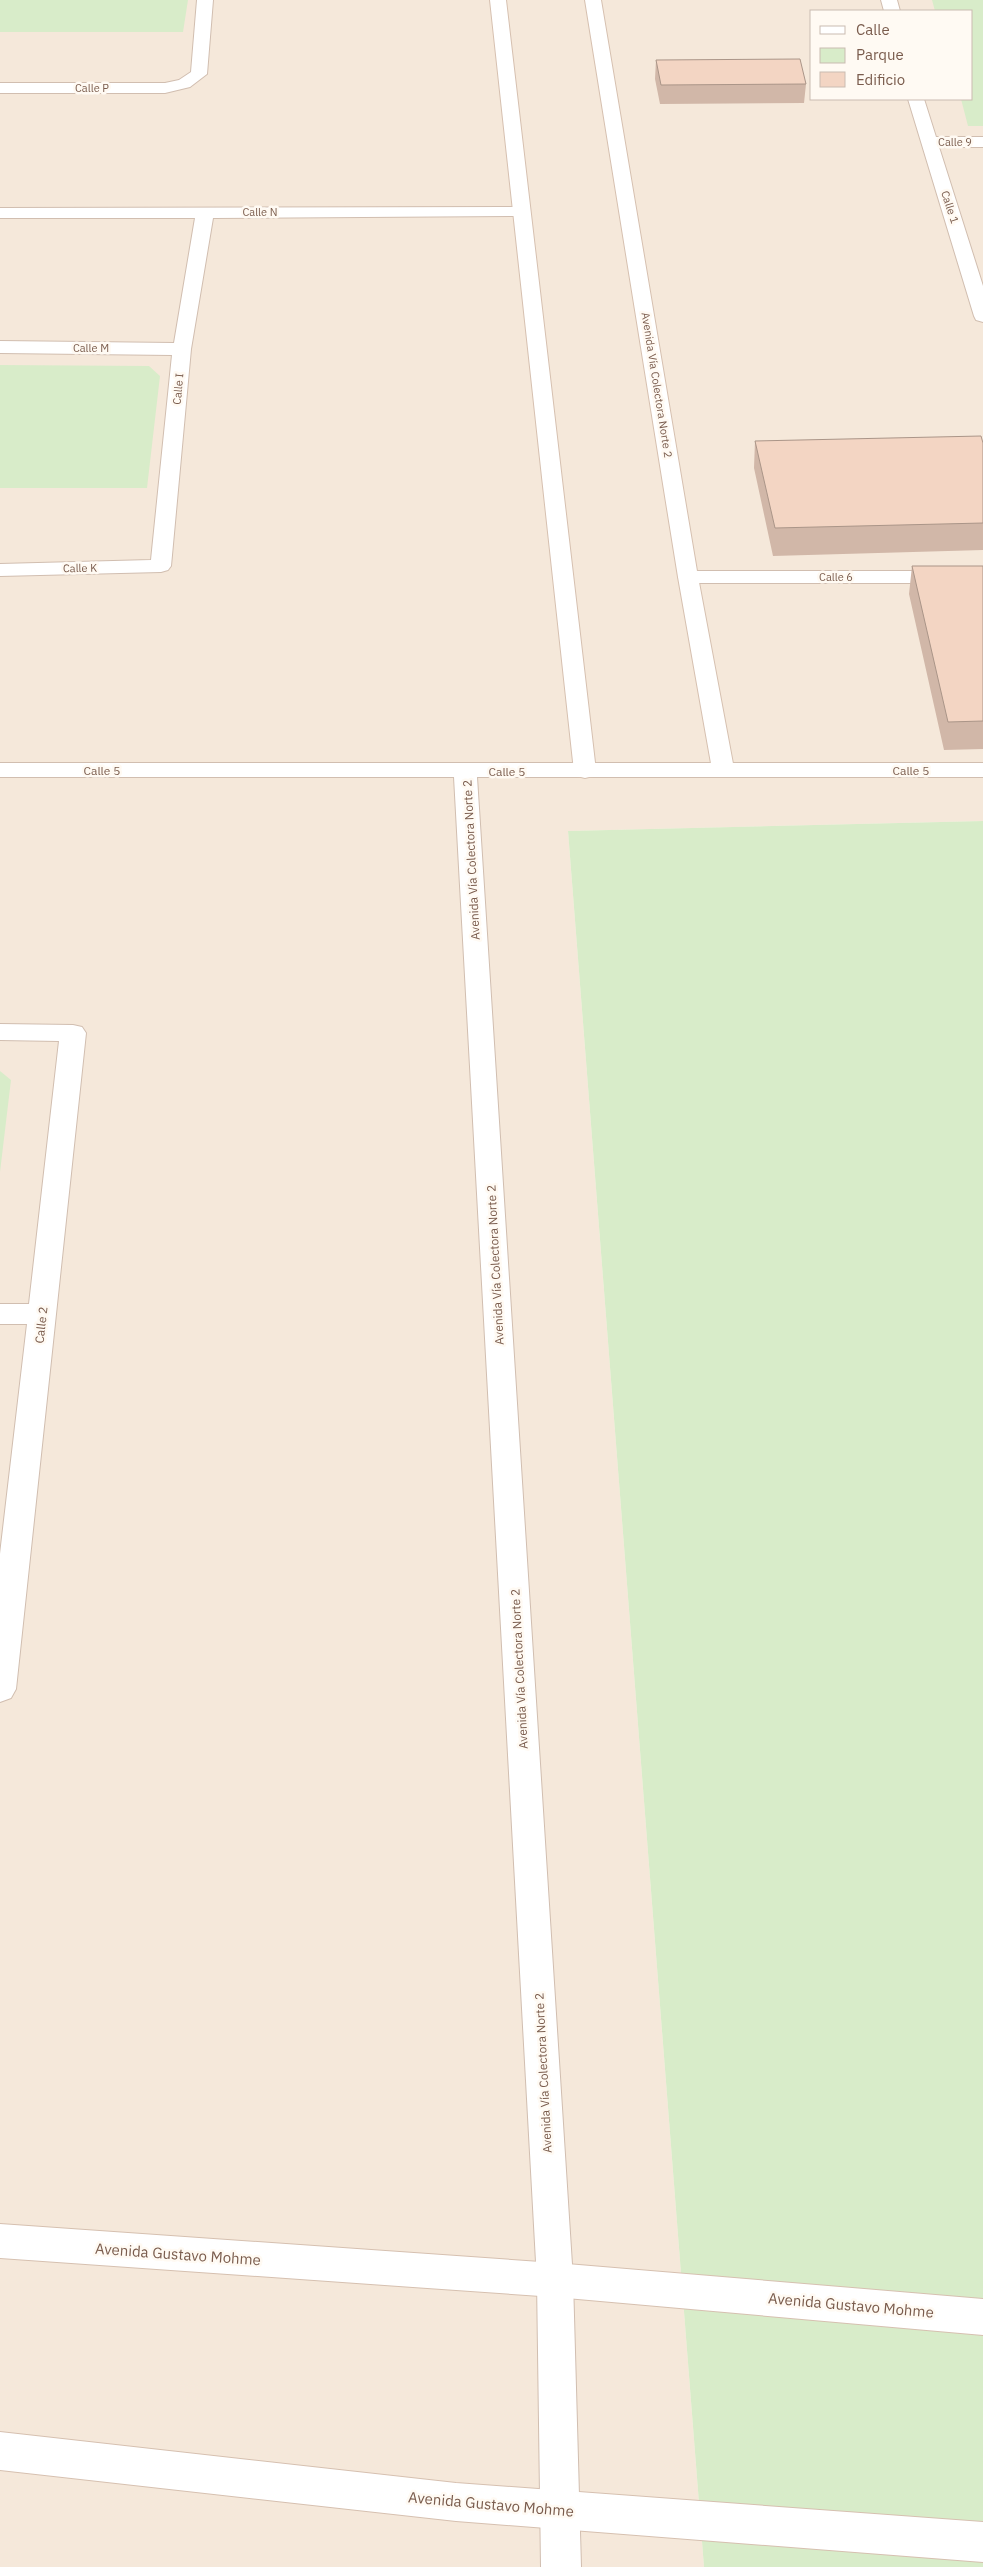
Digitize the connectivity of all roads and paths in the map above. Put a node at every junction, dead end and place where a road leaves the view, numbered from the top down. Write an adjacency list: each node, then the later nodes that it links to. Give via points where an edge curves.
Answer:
1 (205, 0): 4 (street, Calle P, via 199,74 184,84 165,88)
2 (498, 0): 9 (street)
3 (593, 0): 17 (street, Avenida Vía Colectora Norte 2)
4 (0, 88)
5 (916, 100): 6 (street, Calle 1)
6 (928, 142): 7 (street, Calle 9); 11 (street, Calle 1)
7 (983, 142)
8 (204, 212): 9 (street, Calle N); 10 (street, Calle N); 14 (street, Calle I)
9 (521, 212): 23 (street)
10 (0, 213)
11 (975, 262): 12 (street, Calle 1)
12 (983, 316)
13 (0, 348): 14 (street, Calle M)
14 (182, 349): 15 (street, Calle I)
15 (161, 566): 16 (street, Calle K)
16 (0, 570)
17 (688, 577): 18 (street, Calle 6); 19 (street, Avenida Vía Colectora Norte 2)
18 (983, 577)
19 (723, 769): 21 (street, Calle 5); 23 (street, Calle 5)
20 (0, 770): 22 (street, Calle 5)
21 (983, 770)
22 (465, 771): 23 (street, Calle 5); 29 (street, Avenida Vía Colectora Norte 2)
23 (585, 771)
24 (0, 1032): 26 (street, Calle 2, via 72,1033)
25 (0, 1314): 26 (street)
26 (42, 1314): 27 (street, Calle 2)
27 (0, 1689)
28 (0, 2241): 29 (street, Avenida Gustavo Mohme)
29 (555, 2280): 30 (street, Avenida Gustavo Mohme); 32 (street, Avenida Vía Colectora Norte 2)
30 (983, 2317)
31 (0, 2451): 32 (street, Avenida Gustavo Mohme, via 456,2502)
32 (559, 2510): 33 (street, Avenida Gustavo Mohme); 34 (street, Avenida Vía Colectora Norte 2)
33 (983, 2542)
34 (561, 2567)

